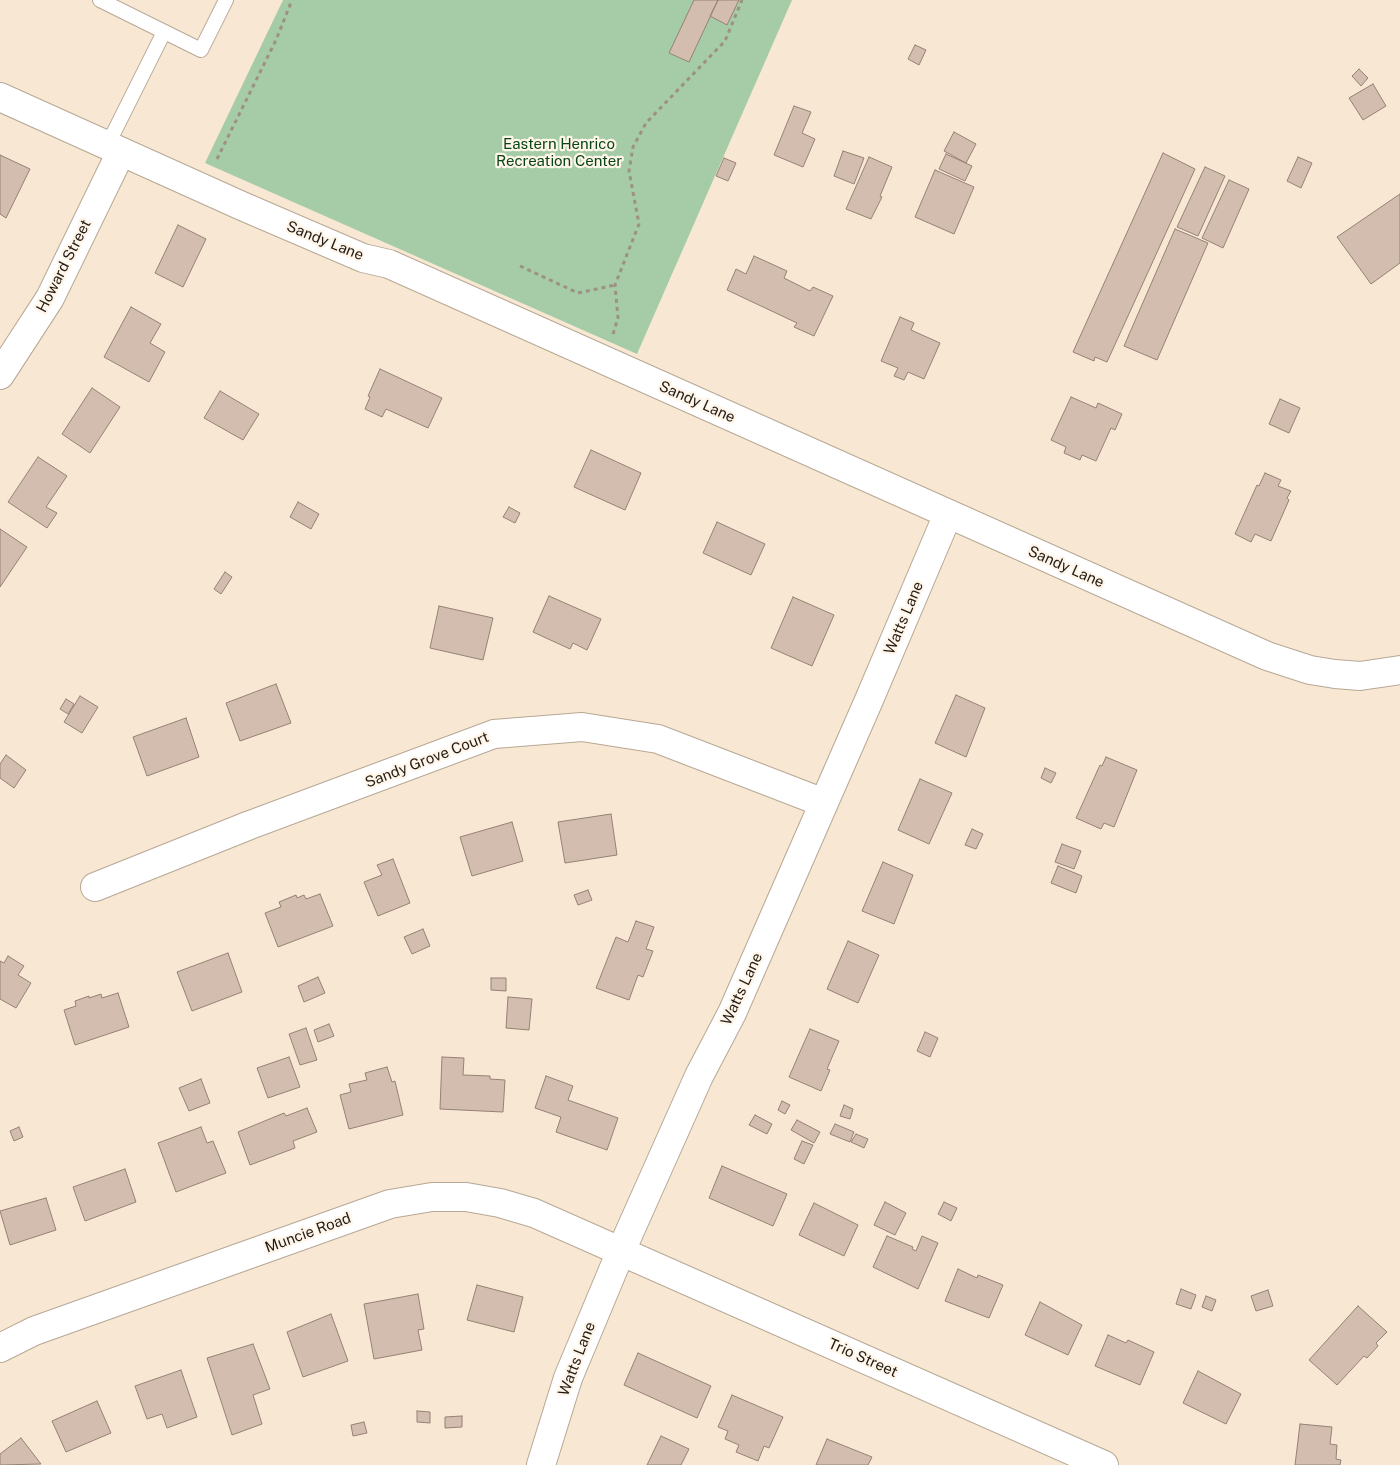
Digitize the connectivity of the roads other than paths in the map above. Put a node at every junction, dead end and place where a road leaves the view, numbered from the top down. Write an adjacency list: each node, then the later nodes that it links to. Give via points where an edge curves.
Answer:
1 (100, 0): 3 (lane)
2 (226, 0): 3 (lane, via 202,50)
3 (164, 32): 5 (lane)
4 (0, 98): 5 (street, Sandy Lane)
5 (114, 149): 6 (street, Howard Street, via 50,298); 7 (street, Sandy Lane, via 355,255 389,264)
6 (0, 375)
7 (948, 514): 8 (street, Sandy Lane, via 1266,656 1334,674 1360,676); 9 (street, Watts Lane)
8 (1400, 670)
9 (824, 803): 10 (street, Sandy Grove Court, via 658,739 582,727 494,734); 11 (street, Watts Lane, via 732,1013 699,1076)
10 (94, 887)
11 (621, 1251): 12 (street, Muncie Road, via 534,1213 500,1203 466,1197 432,1197 390,1204 34,1331); 13 (street, Watts Lane, via 568,1378); 14 (street, Trio Street)
12 (0, 1348)
13 (541, 1465)
14 (1104, 1465)

